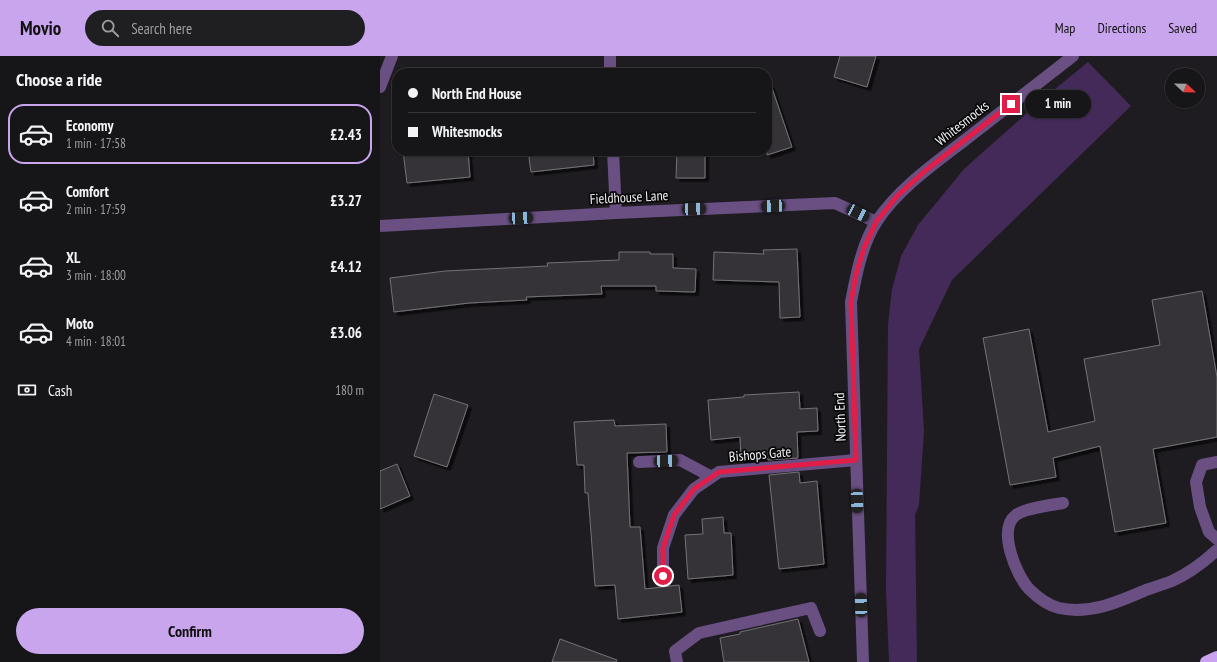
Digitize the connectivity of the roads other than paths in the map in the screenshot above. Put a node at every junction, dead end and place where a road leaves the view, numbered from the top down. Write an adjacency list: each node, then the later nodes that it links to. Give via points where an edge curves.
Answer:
1 (392, 56): 5 (street)
2 (610, 56): 4 (street)
3 (1073, 56): 8 (street, Whitesmocks, via 925,171 897,196)
4 (610, 68)
5 (380, 87)
6 (613, 156): 7 (street)
7 (616, 213): 8 (street, Fieldhouse Lane, via 836,203); 9 (street, Fieldhouse Lane)
8 (876, 222): 10 (street, North End, via 864,248 851,302)
9 (380, 226)
10 (856, 460): 13 (street, Bishops Gate, via 719,472); 21 (street, North End)
11 (639, 462): 13 (street, via 680,460)
12 (1217, 462): 15 (street, via 1202,465 1196,482 1200,507 1209,532)
13 (712, 477): 17 (street, Bishops Gate, via 694,489 674,515 663,548)
14 (1063, 503): 16 (street, via 1039,507 1016,515 1007,528 1008,545 1017,571 1028,588 1043,602 1059,608 1101,608 1124,600 1192,570)
15 (1217, 539)
16 (1217, 550)
17 (663, 576)
18 (820, 631): 20 (street, via 811,608 699,633 675,650)
19 (1217, 657): 22 (highway)
20 (677, 662)
21 (863, 662)
22 (1206, 662)

